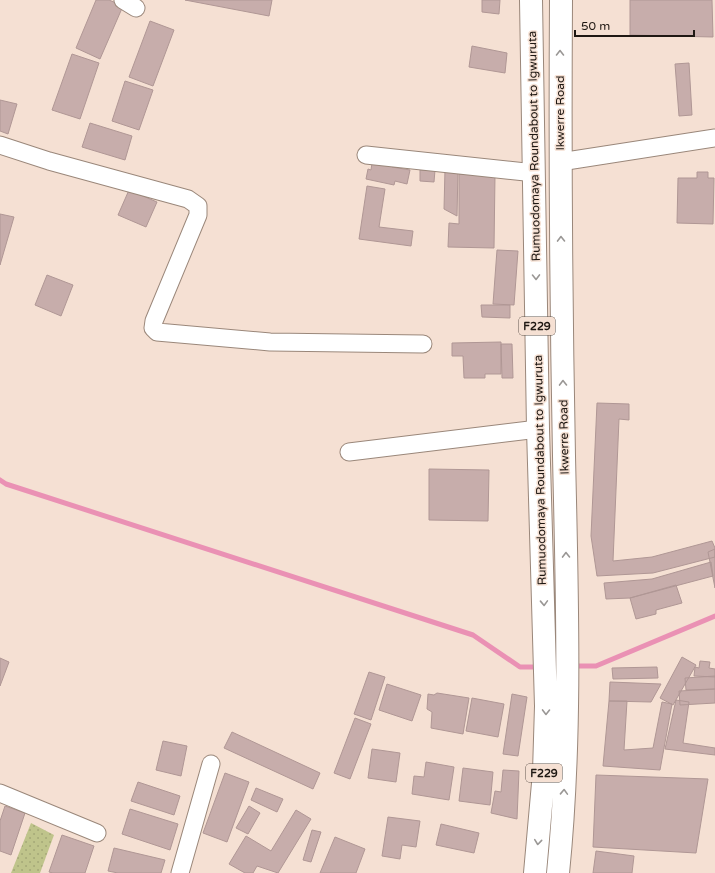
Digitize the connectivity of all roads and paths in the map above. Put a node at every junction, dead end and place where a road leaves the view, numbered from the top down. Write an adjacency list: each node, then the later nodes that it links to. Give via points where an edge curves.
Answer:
1 (531, 0): 7 (main road, Rumuodomaya Roundabout to Igwuruta / F229)
2 (561, 0): 6 (main road, Ikwerre Road / F229, one-way to 2)
3 (715, 138): 6 (street)
4 (0, 145): 8 (street, via 188,199 198,206 198,215 154,321 153,328 157,332 270,342)
5 (366, 155): 7 (street)
6 (560, 162): 16 (main road, Ikwerre Road / F229, one-way to 6, via 562,829 568,650)
7 (535, 173): 9 (main road, Rumuodomaya Roundabout to Igwuruta / F229, one-way to 9)
8 (423, 344)
9 (538, 430): 10 (street); 15 (main road, Rumuodomaya Roundabout to Igwuruta / F229, one-way to 15, via 545,673 544,772)
10 (349, 452)
11 (211, 764): 14 (street)
12 (0, 794): 13 (street)
13 (97, 833)
14 (180, 873)
15 (535, 873)
16 (558, 873)

